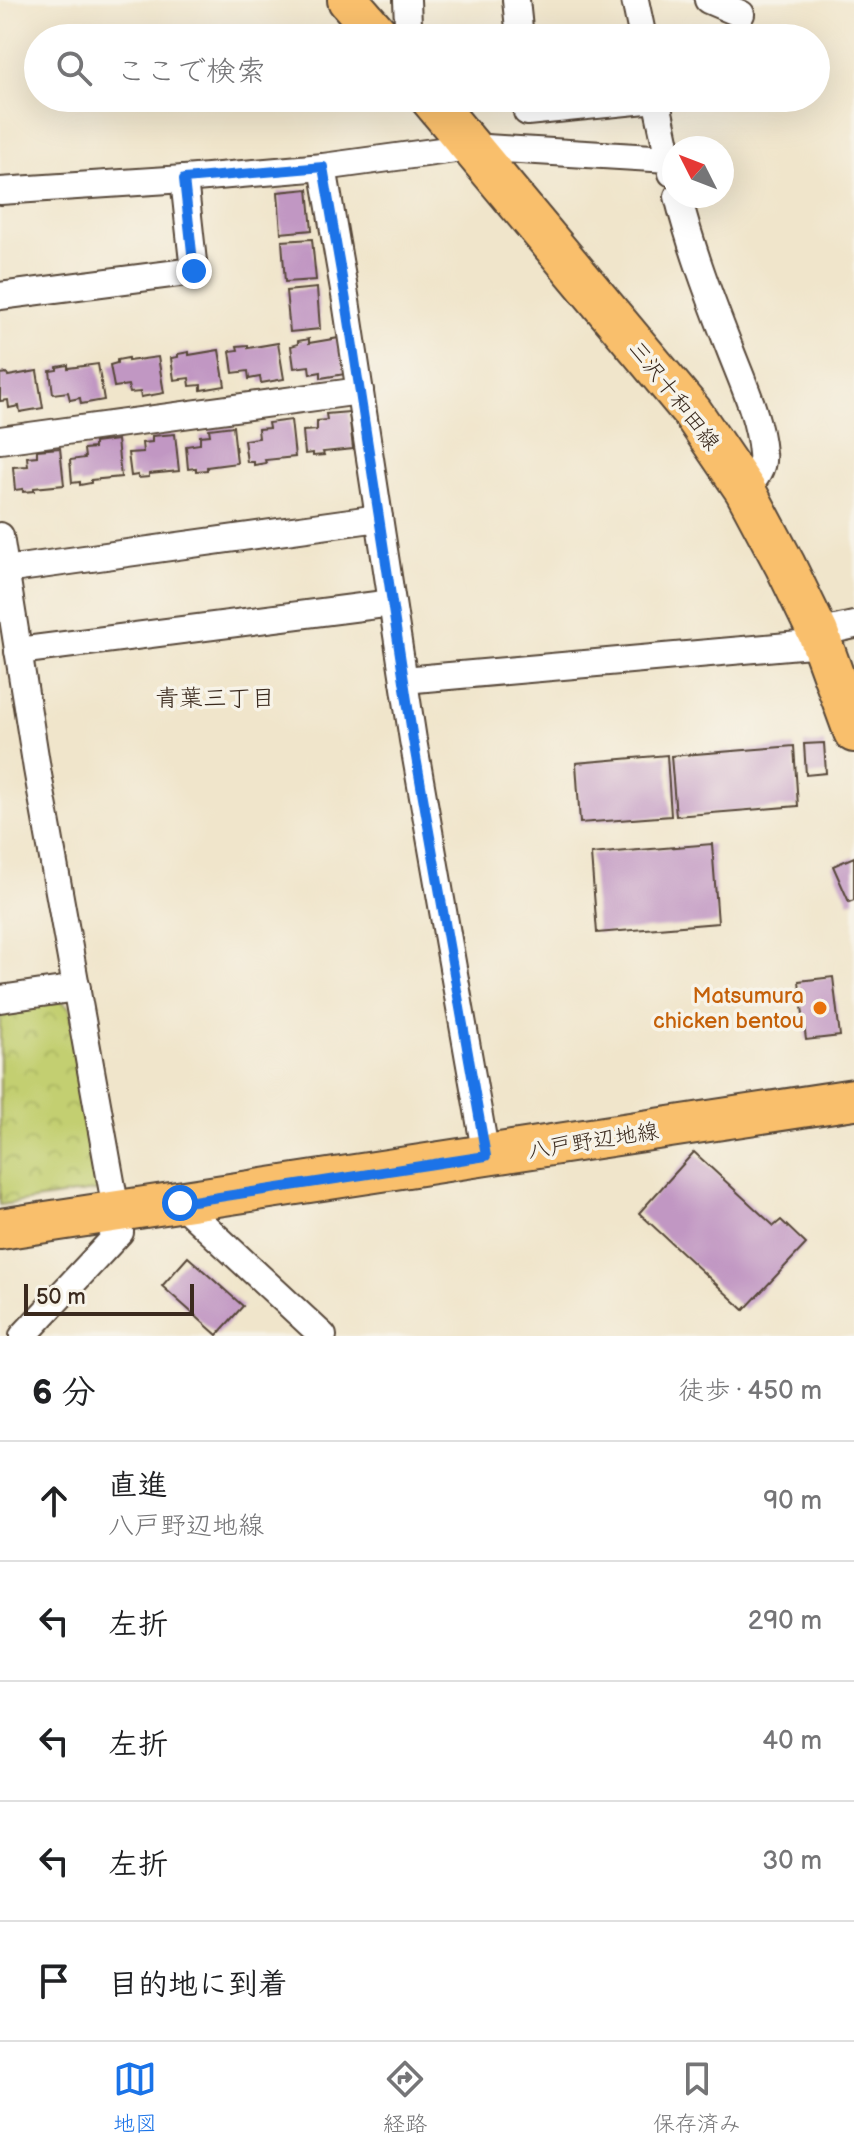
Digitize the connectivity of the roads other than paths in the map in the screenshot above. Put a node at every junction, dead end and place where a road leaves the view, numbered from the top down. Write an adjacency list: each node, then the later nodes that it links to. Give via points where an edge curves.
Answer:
1 (348, 0): 7 (main road)
2 (407, 0): 8 (street)
3 (516, 0): 9 (street)
4 (635, 0): 10 (street)
5 (708, 0): 6 (street)
6 (741, 14)
7 (369, 24)
8 (408, 24)
9 (519, 24)
10 (640, 24)
11 (441, 112): 14 (main road, 三沢十和田線)
12 (659, 112): 13 (street)
13 (664, 136)
14 (470, 147): 15 (street); 16 (street); 23 (main road, 三沢十和田線, via 692,412)
15 (323, 167): 17 (street); 21 (street)
16 (662, 168)
17 (184, 179): 18 (street); 20 (street, via 194,271)
18 (0, 191)
19 (681, 208): 23 (street, via 754,413 763,455 759,474)
20 (0, 296)
21 (360, 391): 22 (street); 24 (street)
22 (0, 440)
23 (745, 490): 28 (main road, 三沢十和田線, via 785,565)
24 (379, 518): 26 (street); 27 (street)
25 (0, 536): 26 (street)
26 (5, 570): 29 (street)
27 (392, 603): 29 (street); 30 (street)
28 (831, 634): 30 (street); 31 (main road, 三沢十和田線)
29 (18, 651): 32 (street)
30 (404, 680): 35 (street)
31 (854, 732)
32 (77, 988): 33 (street); 37 (street)
33 (0, 999)
34 (854, 1099): 35 (main road, 八戸野辺地線)
35 (486, 1156): 36 (main road, 八戸野辺地線)
36 (180, 1203): 37 (main road, 八戸野辺地線); 40 (street)
37 (118, 1212): 38 (main road, 八戸野辺地線); 39 (street, via 120,1232)
38 (0, 1229)
39 (23, 1336)
40 (323, 1336)

